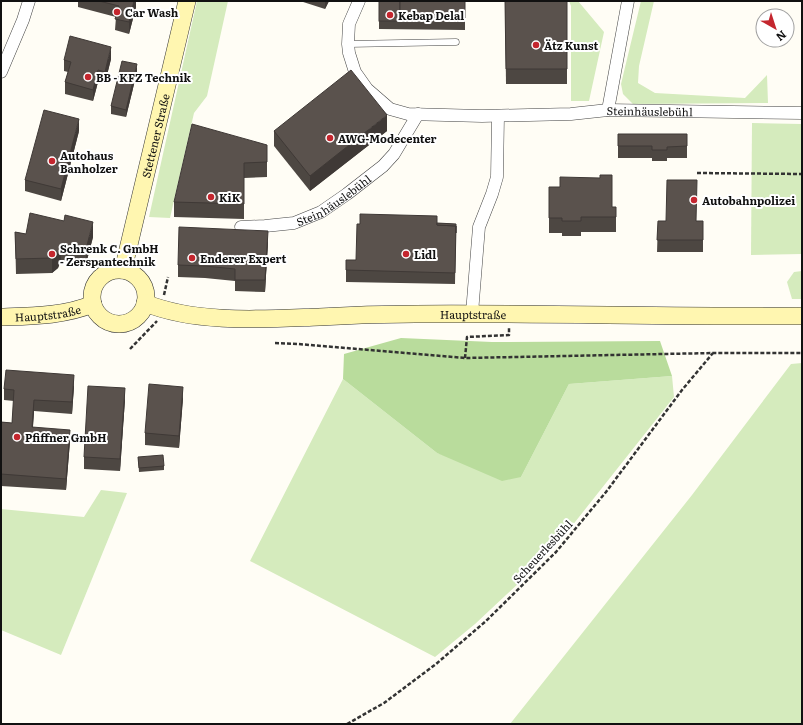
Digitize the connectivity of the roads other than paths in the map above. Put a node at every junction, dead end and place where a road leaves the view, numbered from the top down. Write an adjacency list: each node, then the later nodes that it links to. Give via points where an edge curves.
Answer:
1 (28, 1): 7 (street, via 24,20)
2 (187, 1): 13 (street, Stettener Straße)
3 (359, 1): 6 (street, Steinhäuslebühl, via 349,24)
4 (628, 1): 8 (street)
5 (456, 42): 6 (lane)
6 (348, 44): 10 (street, Steinhäuslebühl, via 355,72 367,89 390,109)
7 (1, 72)
8 (608, 110): 9 (street, Steinhäuslebühl); 11 (street, Steinhäuslebühl)
9 (802, 113)
10 (418, 114): 11 (street, Steinhäuslebühl); 12 (street, Steinhäuslebühl, via 394,154 383,166 321,212 294,223)
11 (498, 116): 16 (street, via 497,177 479,227)
12 (241, 227)
13 (123, 270): 14 (street, via 137,276 142,282); 15 (street, via 114,270 99,279 94,287)
14 (146, 303): 15 (street, via 139,316 119,324 100,316); 16 (street, Hauptstraße, via 178,313 220,318)
15 (93, 304): 18 (street, Hauptstraße, via 49,315)
16 (472, 313): 17 (street, Hauptstraße)
17 (802, 316)
18 (1, 317)

